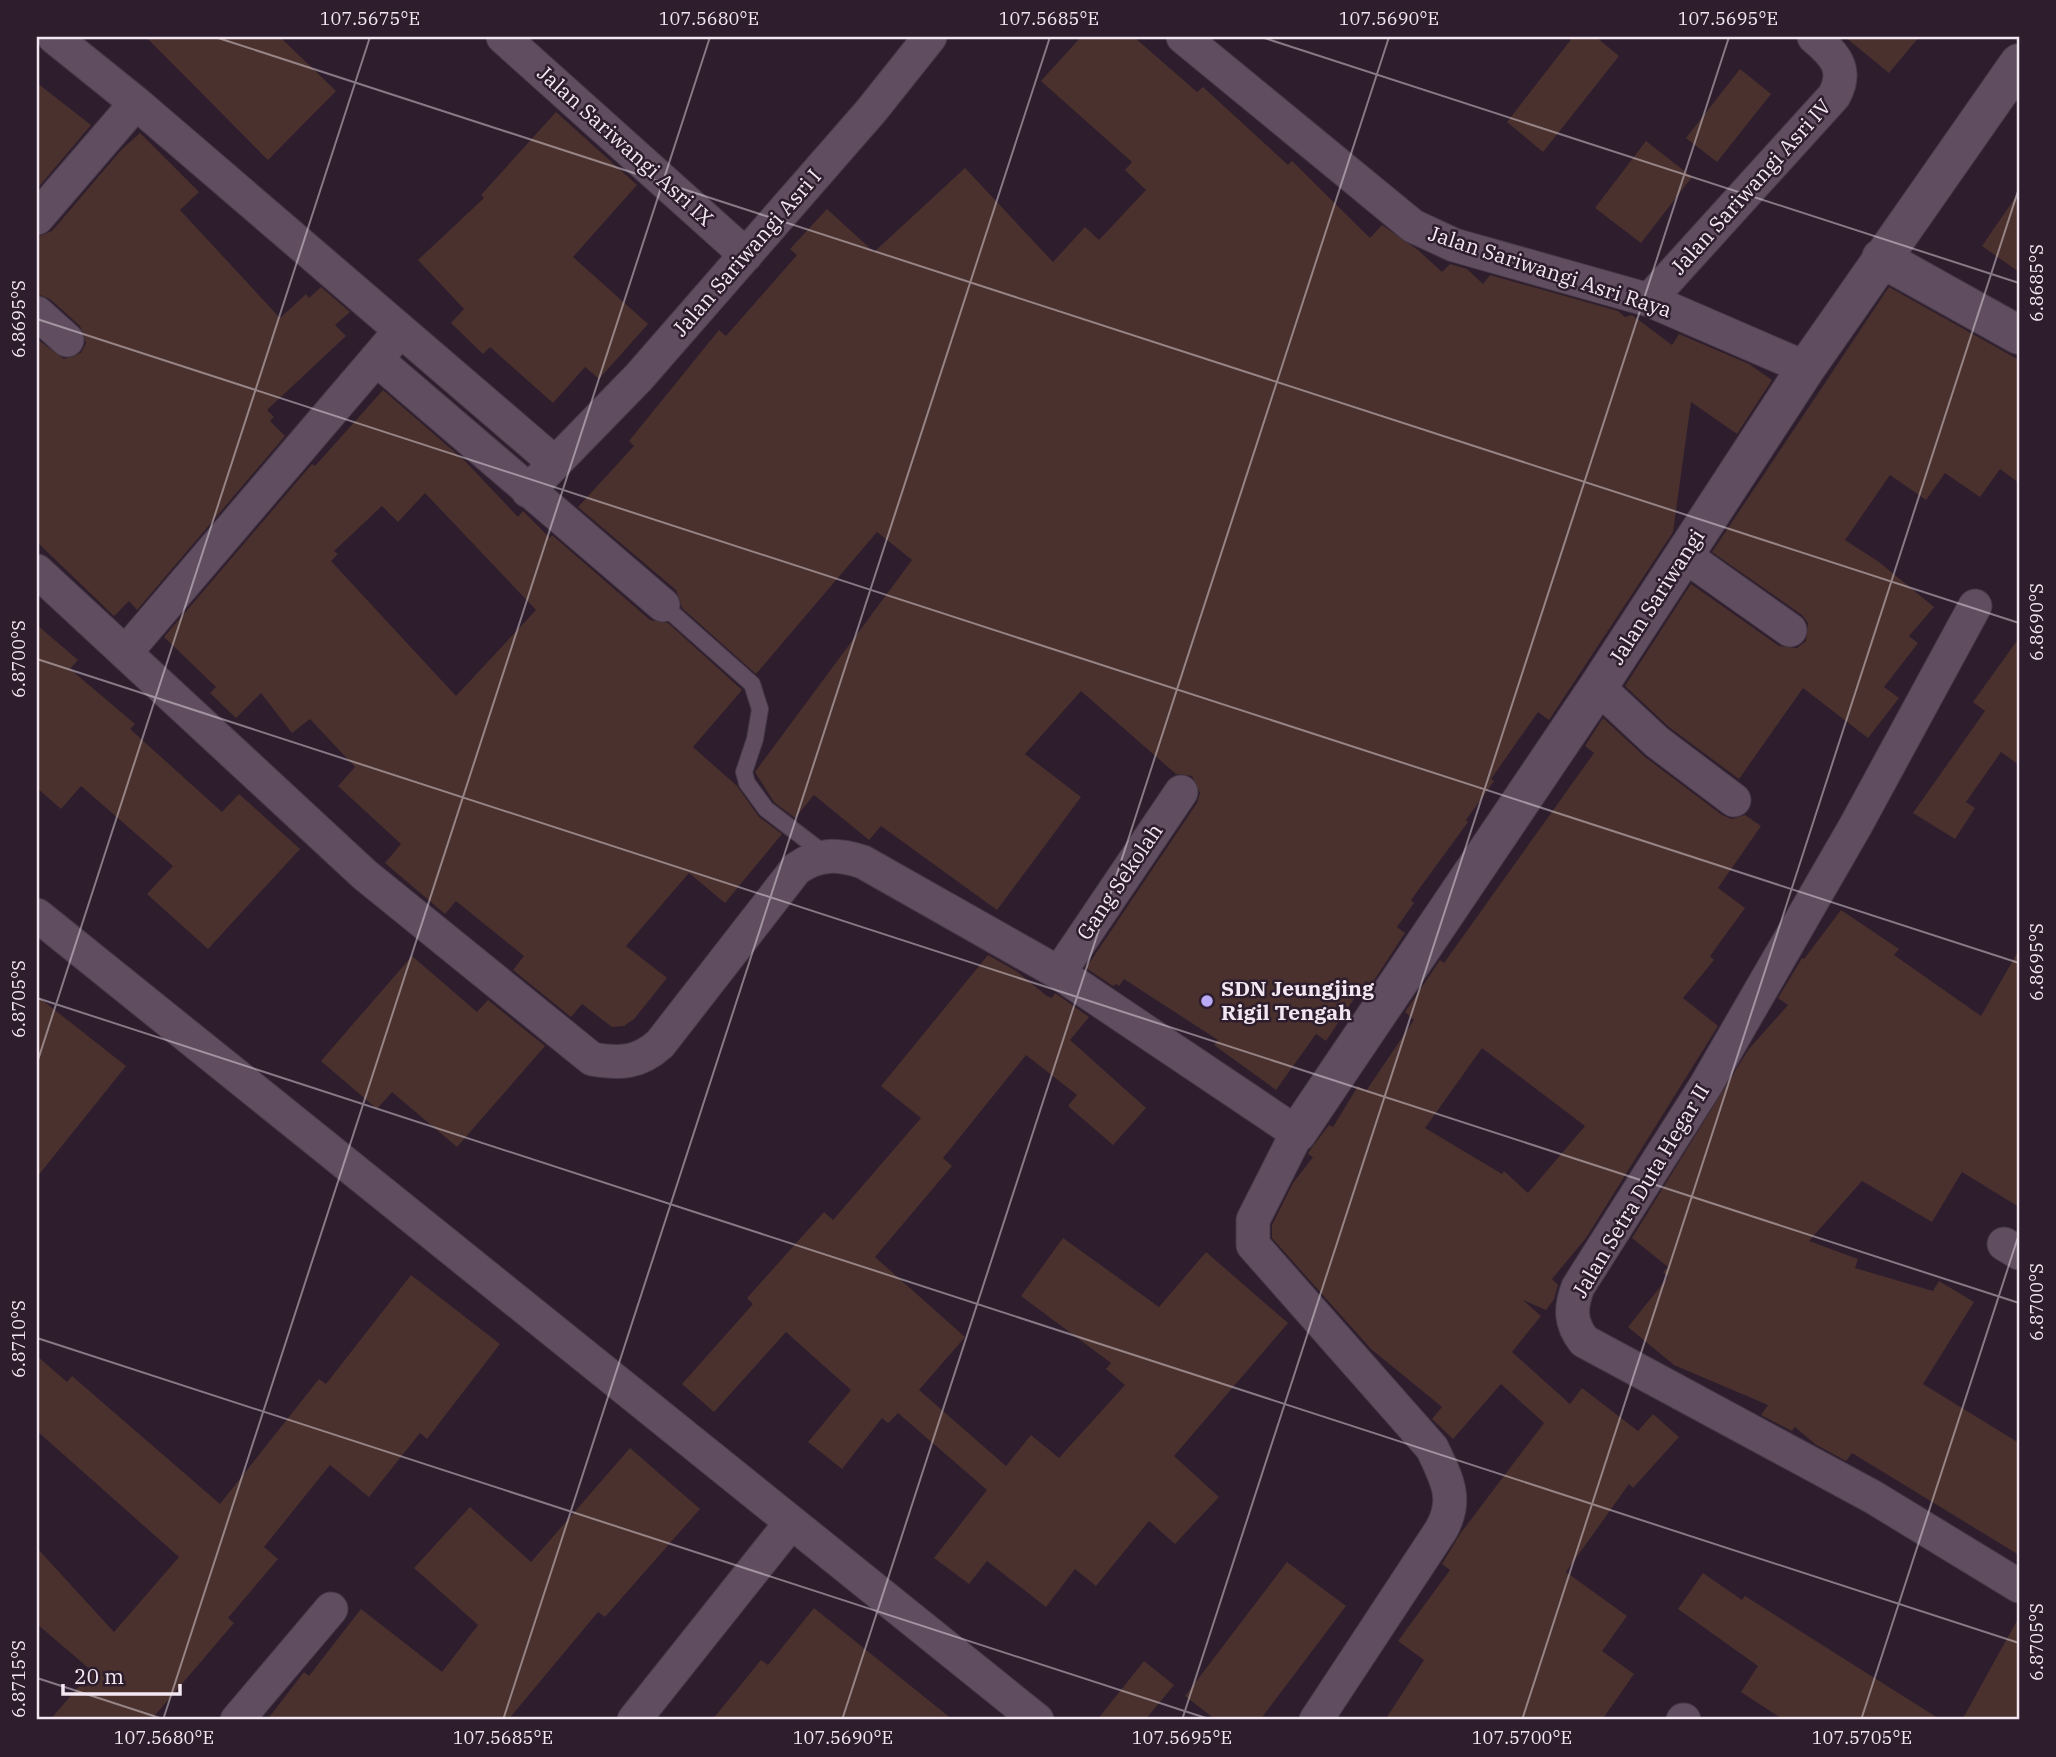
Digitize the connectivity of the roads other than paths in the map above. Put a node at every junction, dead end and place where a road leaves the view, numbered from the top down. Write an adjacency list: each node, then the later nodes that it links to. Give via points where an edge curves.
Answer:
1 (54, 37): 6 (street)
2 (930, 37): 10 (street, Jalan Sariwangi Asri I)
3 (1183, 37): 12 (street, Jalan Sariwangi Asri Raya, via 1413,226 1454,245)
4 (1814, 37): 12 (street, Jalan Sariwangi Asri IV, via 1839,64 1840,85 1834,96)
5 (515, 40): 10 (street, Jalan Sariwangi Asri IX)
6 (91, 48): 8 (street)
7 (2019, 63): 11 (street, Jalan Sariwangi)
8 (136, 103): 9 (street); 14 (street)
9 (37, 218)
10 (746, 256): 19 (street, Jalan Sariwangi Asri I)
11 (1881, 258): 15 (street); 18 (street, Jalan Sariwangi)
12 (1649, 300): 18 (street, Jalan Sariwangi Asri Raya)
13 (37, 313): 16 (street)
14 (400, 331): 17 (street); 19 (street)
15 (2019, 335)
16 (67, 340)
17 (376, 359): 20 (street); 26 (street)
18 (1806, 368): 21 (street, Jalan Sariwangi)
19 (555, 463): 20 (street, Jalan Sariwangi Asri I)
20 (528, 491): 23 (street)
21 (1684, 555): 25 (street); 27 (street, Jalan Sariwangi)
22 (37, 571): 26 (street)
23 (663, 605): 30 (lane, via 752,684 760,709 744,772 747,783 766,809)
24 (1975, 606): 35 (street, Jalan Setra Duta Hegar II, via 1706,1085 1578,1287 1572,1317 1574,1329 1584,1341 1872,1497)
25 (1790, 630)
26 (126, 652): 30 (street, via 365,876 592,1059 645,1058 796,869 810,858)
27 (1598, 687): 29 (street, via 1657,742); 33 (street, Jalan Sariwangi)
28 (1181, 792): 32 (street, Gang Sekolah)
29 (1734, 800)
30 (827, 856): 32 (street, via 863,862)
31 (37, 915): 34 (street)
32 (1059, 973): 33 (street)
33 (1297, 1133): 40 (street, via 1254,1220 1253,1245 1432,1448 1451,1487 1450,1509 1441,1530)
34 (790, 1524): 38 (street); 39 (street)
35 (2019, 1586)
36 (331, 1609): 37 (street)
37 (237, 1720)
38 (634, 1720)
39 (1037, 1720)
40 (1315, 1720)

